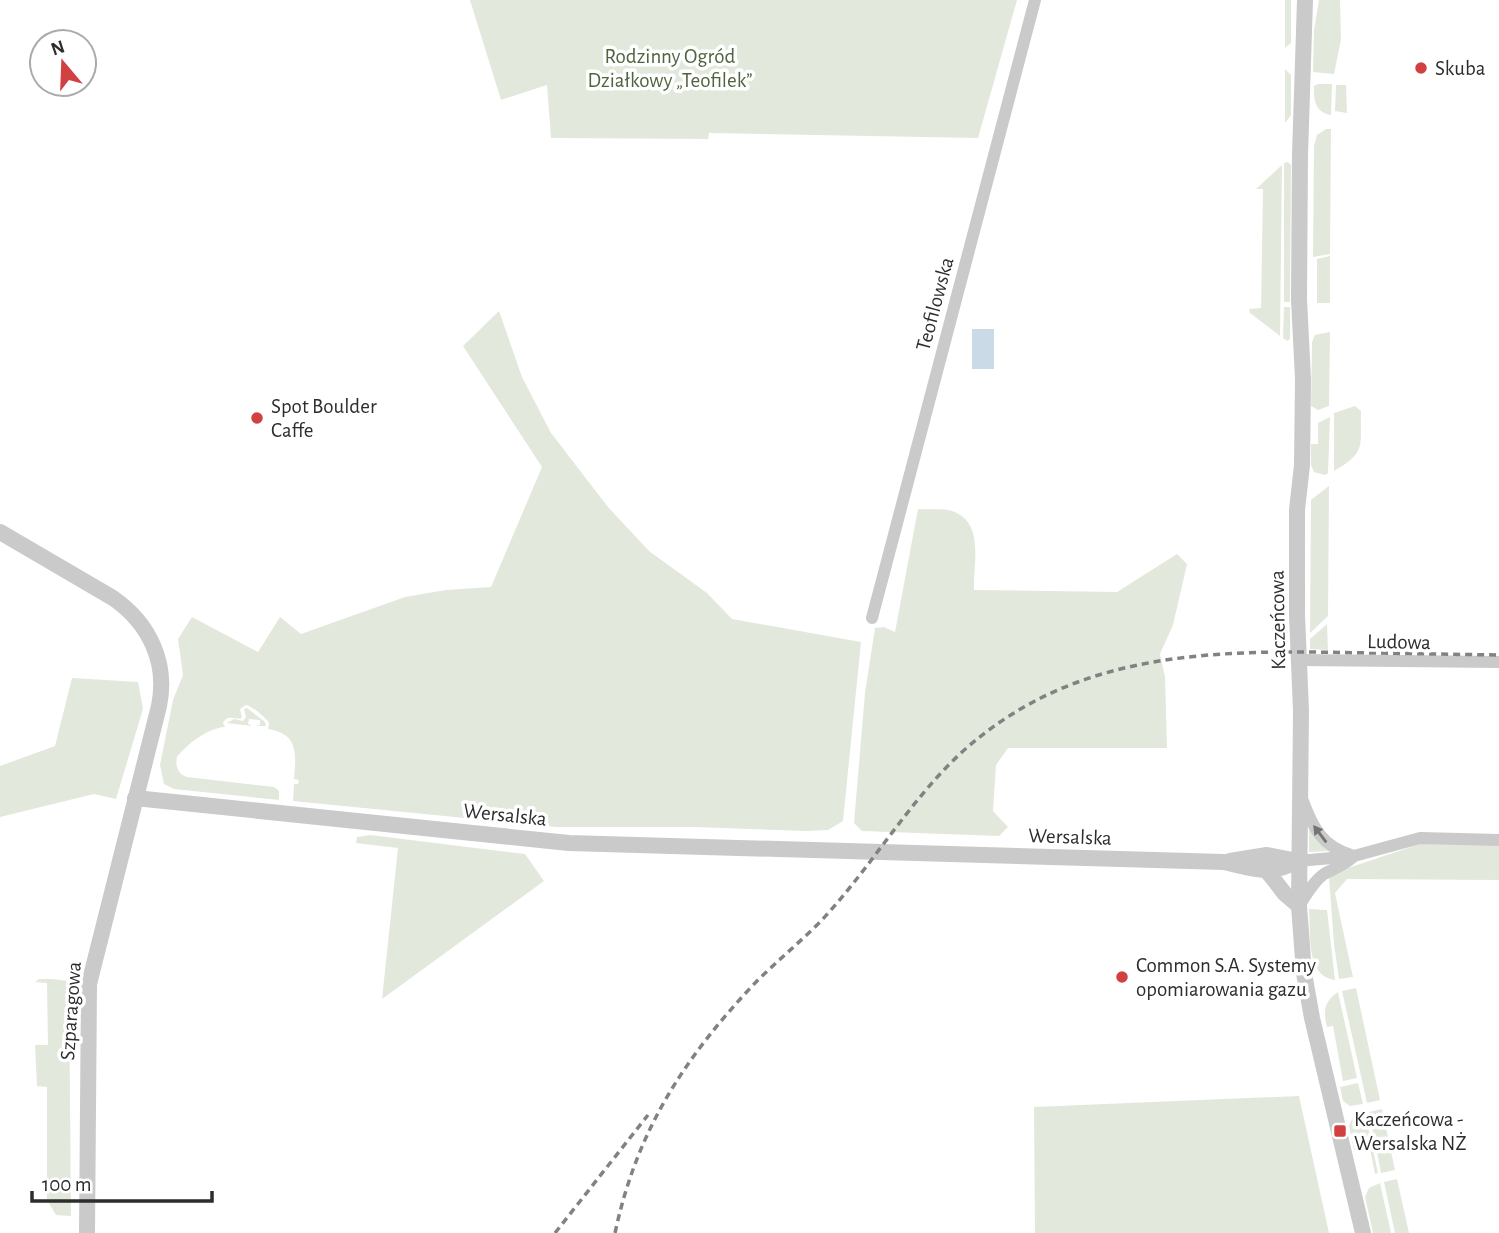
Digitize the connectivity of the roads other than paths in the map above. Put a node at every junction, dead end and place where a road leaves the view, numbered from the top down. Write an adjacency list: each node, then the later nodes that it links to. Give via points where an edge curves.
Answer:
1 (1035, 0): 4 (street, Teofilowska)
2 (1305, 0): 5 (street, Kaczeńcowa, via 1299,168 1303,466 1297,510)
3 (0, 532): 7 (street, via 113,597 150,636 162,686)
4 (872, 618)
5 (1299, 660): 6 (street, Ludowa); 8 (street, Kaczeńcowa)
6 (1499, 662)
7 (135, 797): 12 (street, Wersalska, via 569,843); 15 (street, Szparagowa, via 89,984)
8 (1301, 797): 10 (street, one-way to 8, via 1321,838); 11 (street, Kaczeńcowa)
9 (1499, 840): 10 (street, Wersalska, via 1420,838)
10 (1354, 856): 11 (street, Wersalska); 14 (street, Wersalska, via 1321,876)
11 (1298, 860): 12 (street, Wersalska, via 1267,855); 13 (street, Wersalska); 14 (street, Kaczeńcowa)
12 (1224, 862): 13 (street, Wersalska)
13 (1267, 871): 14 (street)
14 (1298, 906): 16 (street, Kaczeńcowa, via 1307,993)
15 (87, 1233)
16 (1363, 1233)

